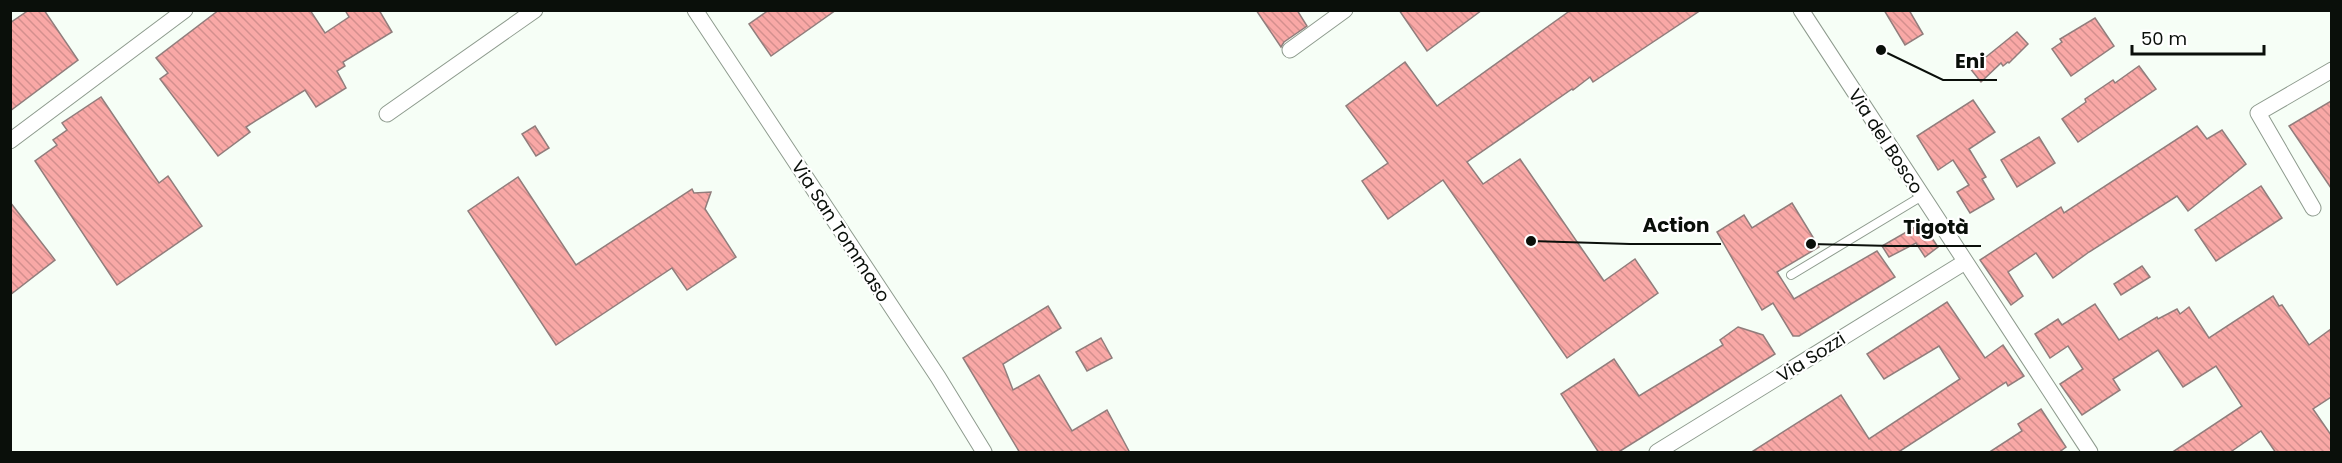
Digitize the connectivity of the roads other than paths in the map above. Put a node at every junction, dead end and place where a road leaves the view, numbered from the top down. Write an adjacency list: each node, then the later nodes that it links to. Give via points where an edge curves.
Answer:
1 (185, 10): 9 (street)
2 (535, 10): 8 (street)
3 (695, 10): 14 (street, Via San Tommaso)
4 (1345, 10): 6 (street)
5 (1800, 10): 10 (street, Via del Bosco)
6 (1290, 50)
7 (2331, 70): 11 (street, via 2258,113)
8 (387, 114)
9 (10, 141)
10 (1922, 196): 12 (street, Via del Bosco); 13 (lane)
11 (2313, 208)
12 (1965, 262): 15 (street, Via Sozzi); 16 (street, Via del Bosco)
13 (1791, 275)
14 (984, 453)
15 (1658, 453)
16 (2090, 453)

